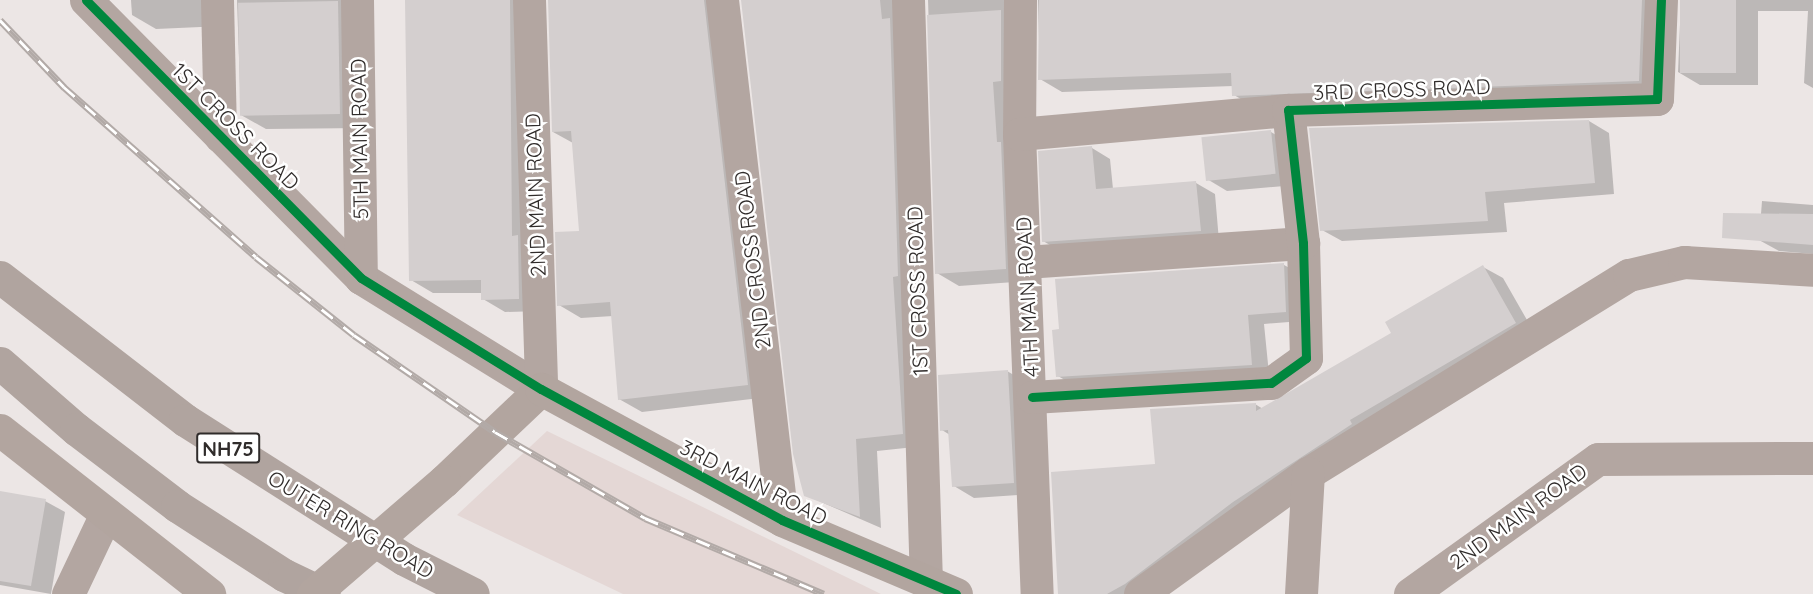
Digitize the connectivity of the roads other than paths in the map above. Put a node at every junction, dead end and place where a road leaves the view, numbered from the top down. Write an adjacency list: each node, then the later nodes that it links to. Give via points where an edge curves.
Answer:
1 (86, 0): 11 (street, 1ST CROSS ROAD)
2 (217, 0): 11 (street)
3 (357, 0): 16 (street, 5TH MAIN ROAD)
4 (529, 0): 18 (street, 2ND MAIN ROAD)
5 (722, 0): 24 (street, 2ND CROSS ROAD)
6 (908, 0): 25 (street, 1ST CROSS ROAD)
7 (1020, 0): 10 (street, 4TH MAIN ROAD)
8 (1661, 0): 9 (street, 3RD CROSS ROAD, via 1657,99)
9 (1288, 110): 10 (street); 12 (street, 3RD CROSS ROAD)
10 (1019, 134): 13 (street, 4TH MAIN ROAD)
11 (220, 136): 16 (street, 1ST CROSS ROAD)
12 (1303, 243): 13 (street); 19 (street, 3RD CROSS ROAD, via 1306,358 1271,382)
13 (1025, 262): 19 (street, 4TH MAIN ROAD)
14 (1813, 270): 22 (street, via 1684,262 1629,274)
15 (0, 277): 30 (highway, OUTER RING ROAD / NH75, via 185,420 404,559)
16 (361, 278): 18 (street, 1ST CROSS ROAD)
17 (0, 363): 29 (highway, via 76,429 177,506 284,575)
18 (541, 389): 24 (street, 3RD MAIN ROAD); 28 (street, bridge, via 444,481)
19 (1032, 397): 32 (street, 4TH MAIN ROAD)
20 (0, 430): 23 (street)
21 (1813, 458): 35 (street, 2ND MAIN ROAD, via 1598,459)
22 (1308, 473): 33 (street); 34 (street)
23 (106, 514): 26 (street); 27 (street)
24 (782, 520): 25 (street, 3RD MAIN ROAD)
25 (926, 582): 31 (street, 3RD MAIN ROAD)
26 (68, 594)
27 (209, 594)
28 (313, 594)
29 (324, 594)
30 (473, 594)
31 (956, 594)
32 (1037, 594)
33 (1140, 594)
34 (1301, 594)
35 (1410, 594)

